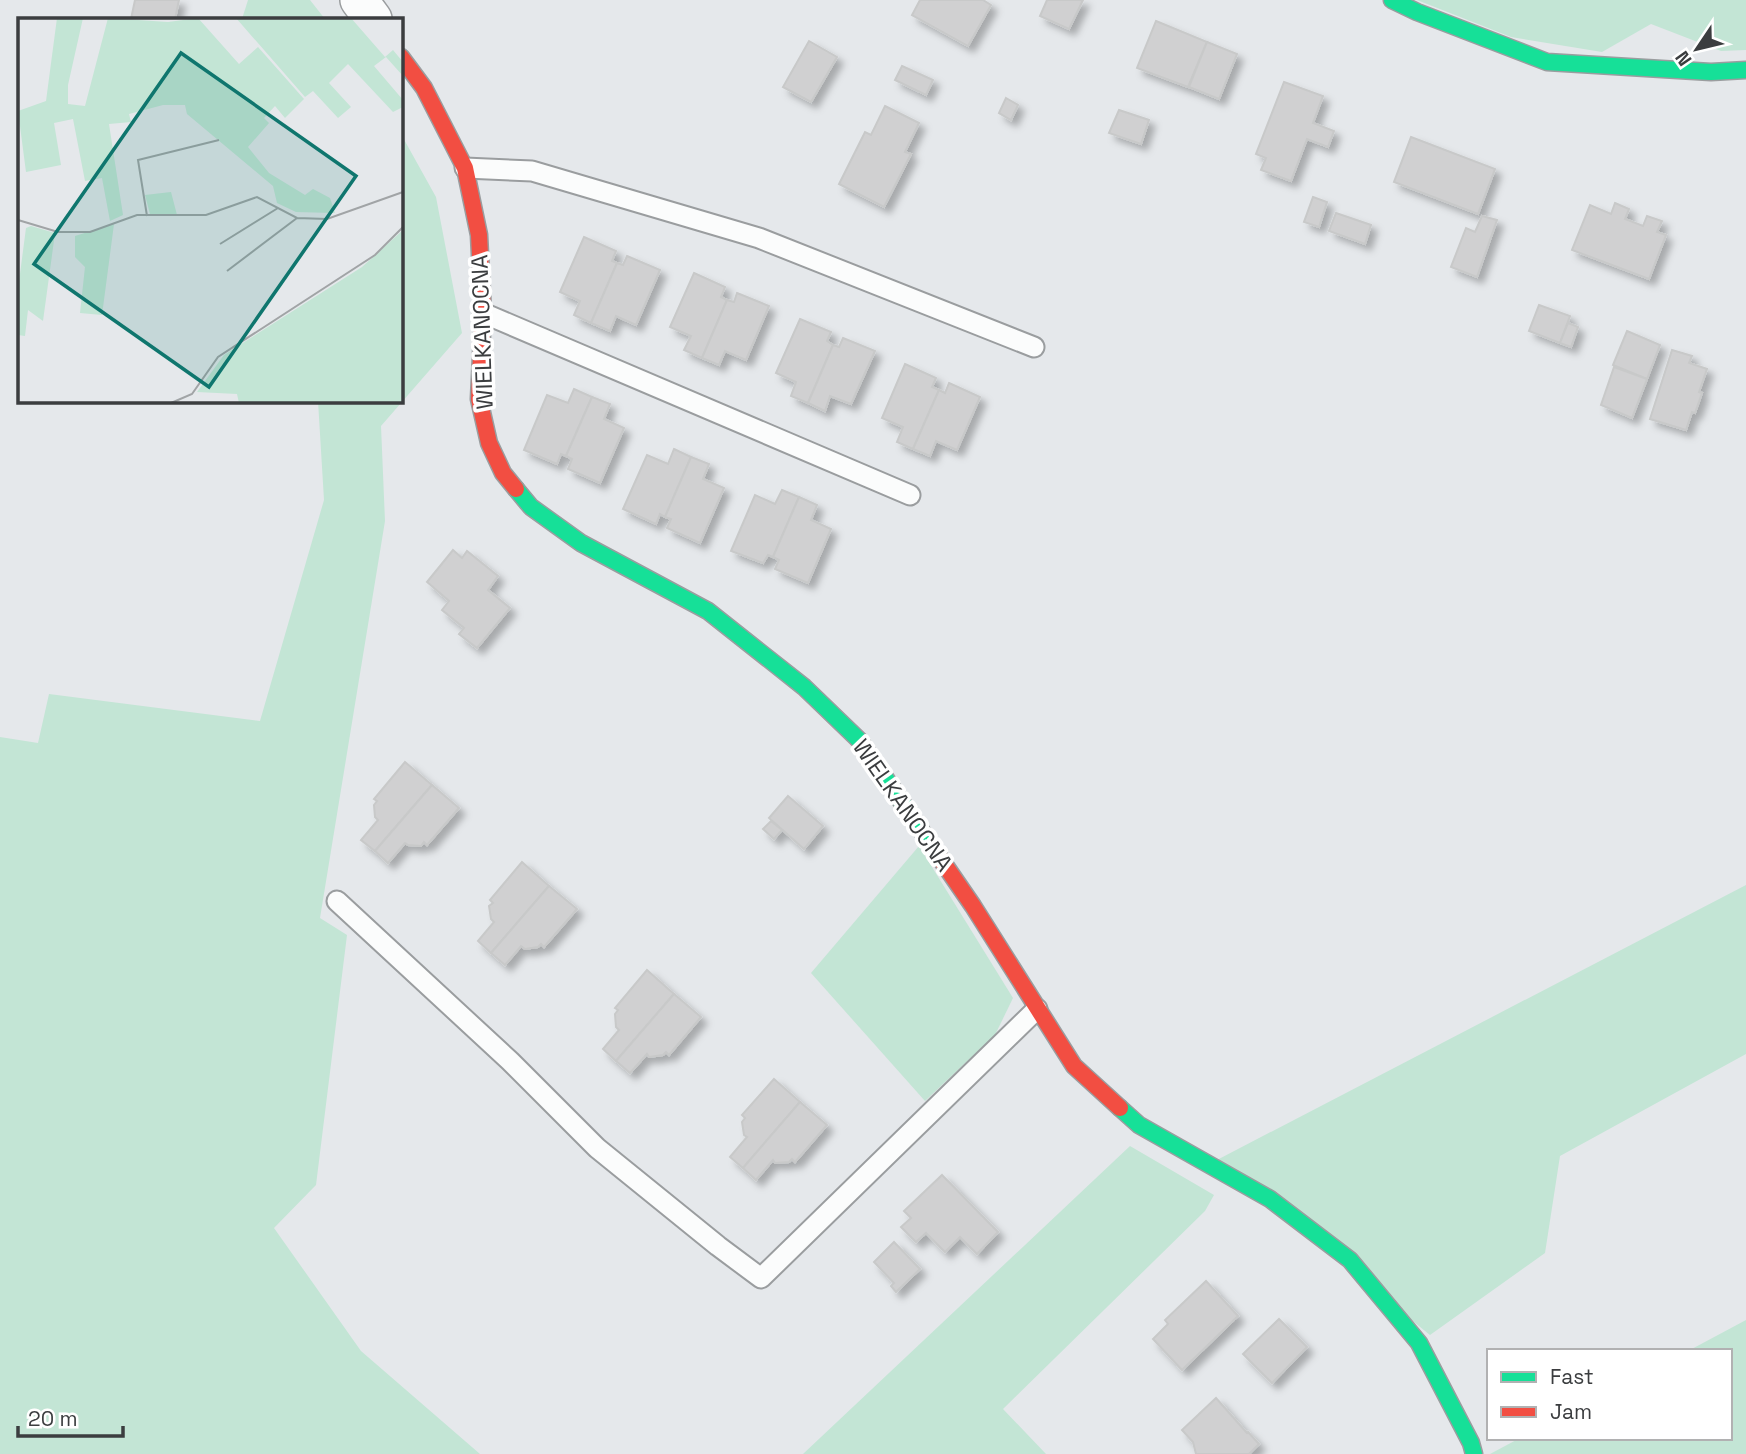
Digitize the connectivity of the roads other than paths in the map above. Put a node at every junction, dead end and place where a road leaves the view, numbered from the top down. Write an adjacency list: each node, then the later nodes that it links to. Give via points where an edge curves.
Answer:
1 (359, 0): 3 (street)
2 (1392, 0): 5 (street, via 1547,62)
3 (372, 18)
4 (402, 58): 6 (street, WIELKANOCNA, via 424,88)
5 (1746, 70)
6 (465, 168): 7 (street, WIELKANOCNA, via 479,235); 8 (lane, via 532,171 760,237)
7 (483, 313): 9 (lane); 11 (street, WIELKANOCNA, via 479,399 489,443 503,473 531,507 581,543 708,611 804,687 860,741)
8 (1034, 347)
9 (910, 495)
10 (337, 901): 11 (lane, via 597,1148 761,1278)
11 (1037, 1009): 12 (street, WIELKANOCNA, via 1074,1066 1139,1125 1270,1199 1350,1259 1419,1343)
12 (1474, 1454)

